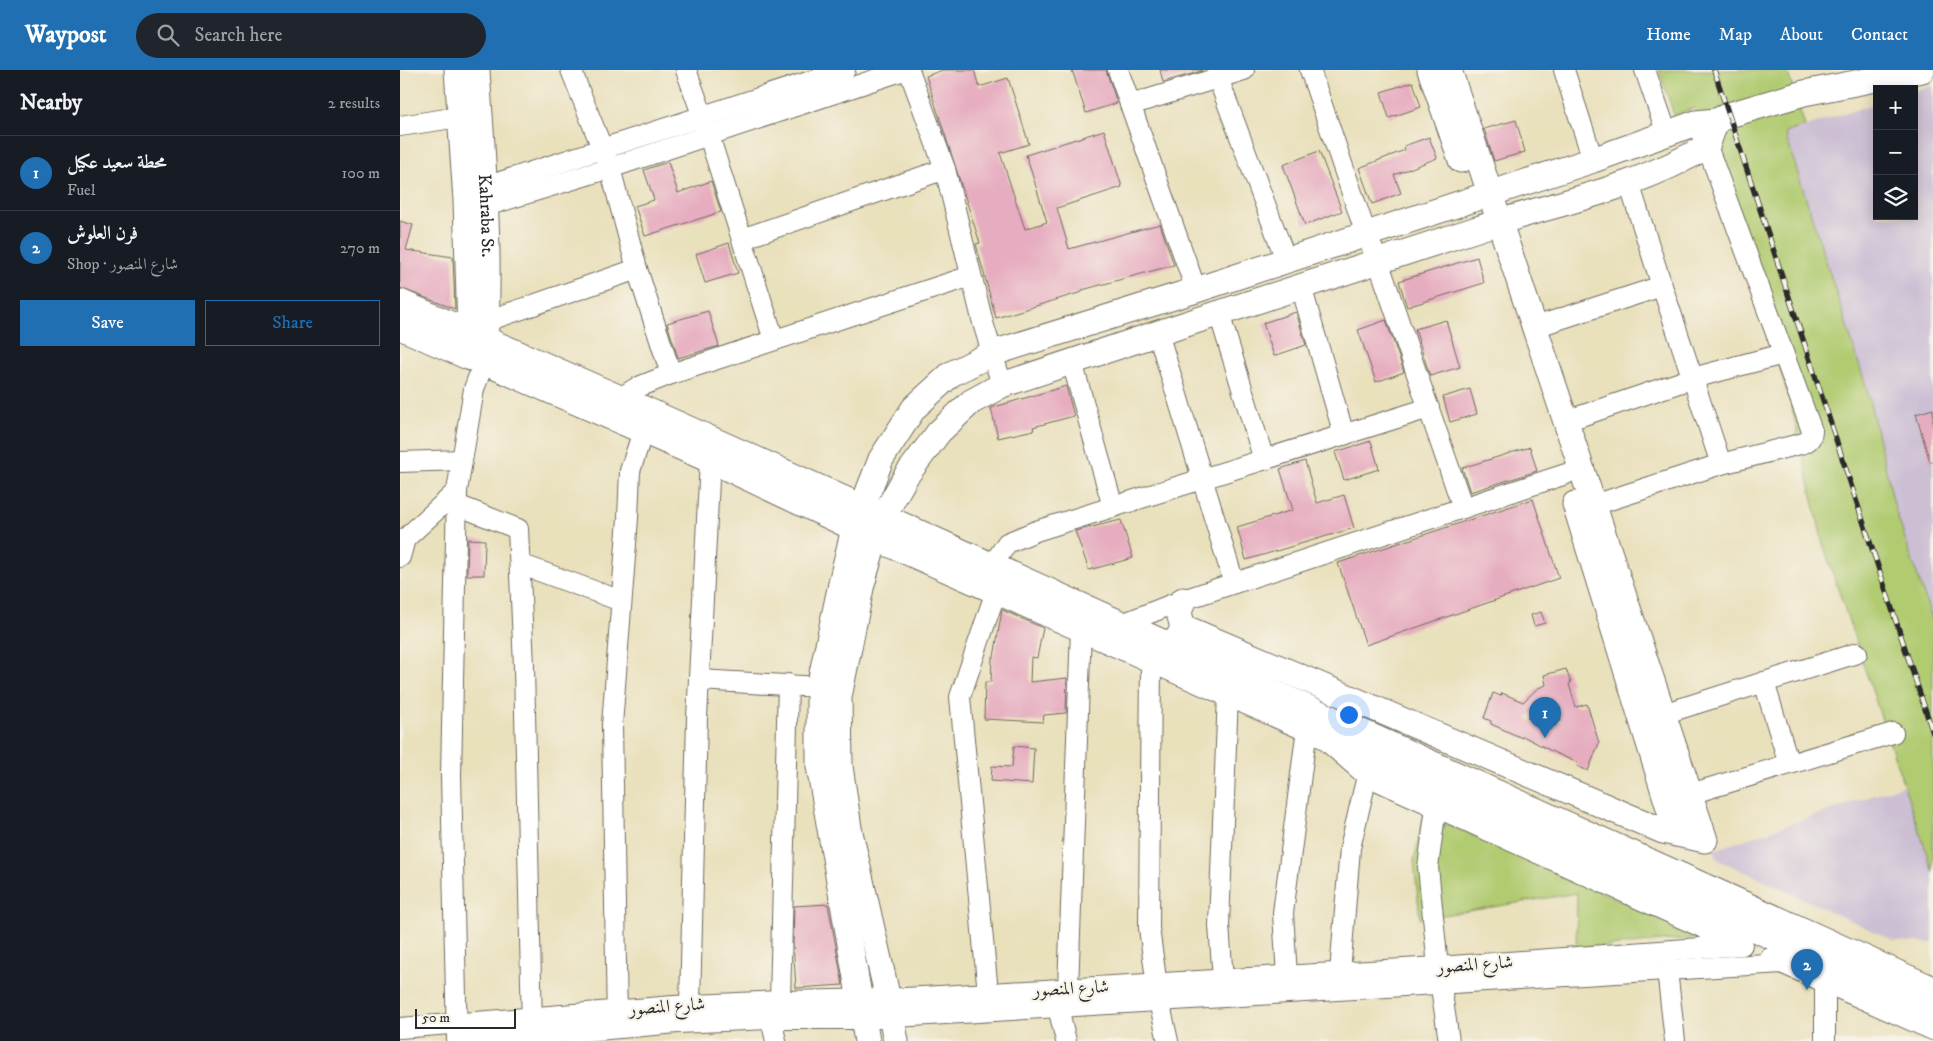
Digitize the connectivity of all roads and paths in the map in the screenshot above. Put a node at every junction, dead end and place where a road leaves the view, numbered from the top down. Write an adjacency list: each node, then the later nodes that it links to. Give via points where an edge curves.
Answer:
1 (457, 70): 19 (main road, Kahraba St.)
2 (476, 70): 31 (main road, Kahraba St.)
3 (572, 70): 25 (street)
4 (686, 70): 22 (street)
5 (845, 70): 17 (street)
6 (904, 70): 22 (street)
7 (909, 70): 28 (street)
8 (1118, 70): 18 (street)
9 (1244, 70): 16 (street)
10 (1310, 70): 33 (street)
11 (1430, 70): 30 (main road)
12 (1449, 70): 30 (main road)
13 (1564, 70): 26 (street)
14 (1645, 70): 23 (street)
15 (1920, 70): 20 (main road, via 1804,93)
16 (1218, 78): 18 (street); 35 (street)
17 (793, 79): 22 (street)
18 (1130, 105): 41 (street)
19 (459, 117): 21 (street); 31 (main road, Kahraba St.)
20 (1706, 122): 23 (main road); 24 (main road)
21 (400, 126)
22 (706, 126): 25 (street); 27 (street); 34 (street)
23 (1667, 134): 26 (main road)
24 (1708, 146): 29 (main road); 50 (street)
25 (602, 148): 27 (street); 31 (street)
26 (1593, 160): 30 (main road)
27 (610, 168): 31 (street); 37 (street)
28 (945, 169): 34 (street); 38 (street)
29 (1629, 183): 32 (main road); 40 (street)
30 (1482, 197): 32 (main road); 33 (main road)
31 (475, 199): 48 (main road, Kahraba St.)
32 (1491, 224): 36 (main road); 45 (main road); 65 (main road)
33 (1366, 234): 35 (main road); 36 (street)
34 (742, 239): 47 (street)
35 (1286, 260): 41 (main road)
36 (1378, 261): 39 (main road); 56 (street)
37 (637, 270): 48 (street); 52 (street)
38 (971, 276): 47 (street); 49 (street)
39 (1302, 286): 43 (main road); 59 (street)
40 (1662, 286): 45 (street); 53 (street)
41 (1196, 290): 49 (main road)
42 (400, 302): 48 (main road)
43 (1219, 313): 46 (main road); 62 (street)
44 (400, 326): 48 (main road)
45 (1535, 327): 57 (main road)
46 (1158, 333): 51 (main road); 66 (street)
47 (774, 340): 52 (street)
48 (479, 342): 55 (main road); 58 (main road); 60 (street)
49 (993, 353): 54 (street); 71 (main road, via 951,374 914,408 881,459)
50 (1783, 354): 53 (street); 64 (street, via 1812,431 1809,441)
51 (1072, 362): 54 (main road); 69 (street)
52 (671, 374): 55 (street)
53 (1693, 378): 57 (street); 64 (street)
54 (1002, 385): 71 (main road, via 971,402 938,432)
55 (620, 398): 71 (main road)
56 (1429, 408): 59 (street); 70 (street)
57 (1566, 421): 68 (main road)
58 (643, 431): 61 (main road); 78 (street, via 630,472)
59 (1344, 435): 62 (street)
60 (462, 460): 63 (street); 67 (street)
61 (710, 460): 71 (main road); 84 (street)
62 (1264, 460): 66 (street)
63 (400, 462)
64 (1721, 464): 68 (street)
65 (1566, 474): 70 (street); 96 (main road)
66 (1203, 479): 69 (street); 75 (street)
67 (457, 498): 72 (street, via 405,539); 73 (street, via 518,528); 119 (street, via 450,774)
68 (1594, 505): 89 (main road)
69 (1112, 508): 74 (street, via 1007,543)
70 (1463, 508): 75 (street)
71 (869, 522): 74 (main road); 76 (main road); 87 (main road); 114 (main road, via 861,588 839,697 840,766 849,828)
72 (400, 558)
73 (520, 564): 78 (street); 117 (street, via 528,825)
74 (992, 566): 79 (main road)
75 (1234, 583): 77 (street)
76 (996, 591): 80 (main road); 108 (street, via 960,697)
77 (1183, 600): 79 (street); 81 (main road)
78 (621, 601): 112 (street, via 612,725)
79 (1122, 624): 81 (main road)
80 (1081, 628): 83 (main road); 105 (street)
81 (1178, 638): 92 (main road); 96 (main road)
82 (1856, 654): 85 (street)
83 (1152, 660): 88 (main road); 107 (street, via 1149,928)
84 (699, 680): 86 (street); 113 (street)
85 (1764, 682): 89 (street); 93 (street)
86 (788, 684): 87 (street); 111 (street)
87 (819, 687): 115 (main road, via 819,766)
88 (1228, 694): 90 (main road); 103 (street, via 1219,925)
89 (1663, 714): 94 (main road)
90 (1311, 730): 92 (main road); 101 (street, via 1283,913)
91 (1893, 733): 93 (street)
92 (1367, 755): 95 (street); 100 (street, via 1350,848); 106 (main road); 110 (main road)
93 (1789, 764): 94 (street)
94 (1690, 794): 96 (main road, via 1705,840)
95 (1436, 807): 97 (street); 102 (street, via 1428,867)
96 (1677, 834)
97 (1742, 945): 98 (street); 102 (street, شارع المنصور)
98 (1782, 963): 99 (street, شارع المنصور); 104 (street)
99 (1667, 970): 102 (street, شارع المنصور); 125 (street)
100 (1340, 973): 101 (street, شارع المنصور); 102 (street, شارع المنصور)
101 (1287, 976): 103 (street, شارع المنصور)
102 (1439, 976): 107 (street, شارع المنصور); 124 (street)
103 (1223, 980): 107 (street, شارع المنصور)
104 (1825, 982): 118 (street); 126 (street)
105 (1068, 989): 107 (street, شارع المنصور); 108 (street, شارع المنصور)
106 (1933, 990)
107 (1158, 993): 109 (street, شارع المنصور); 123 (street)
108 (988, 994): 114 (street, شارع المنصور)
109 (1058, 1007): 114 (street, شارع المنصور); 122 (street)
110 (1933, 1009)
111 (775, 1010): 113 (street, شارع المنصور); 115 (street, شارع المنصور); 121 (street)
112 (616, 1019): 113 (street, شارع المنصور); 117 (street, شارع المنصور)
113 (680, 1019)
114 (892, 1019): 115 (street, شارع المنصور)
115 (863, 1020)
116 (400, 1028): 119 (street, شارع المنصور)
117 (544, 1028): 119 (street, شارع المنصور); 120 (street, شارع المنصور)
118 (1933, 1030)
119 (456, 1033)
120 (472, 1041)
121 (776, 1041)
122 (1066, 1041)
123 (1168, 1041)
124 (1449, 1041)
125 (1675, 1041)
126 (1821, 1041)

